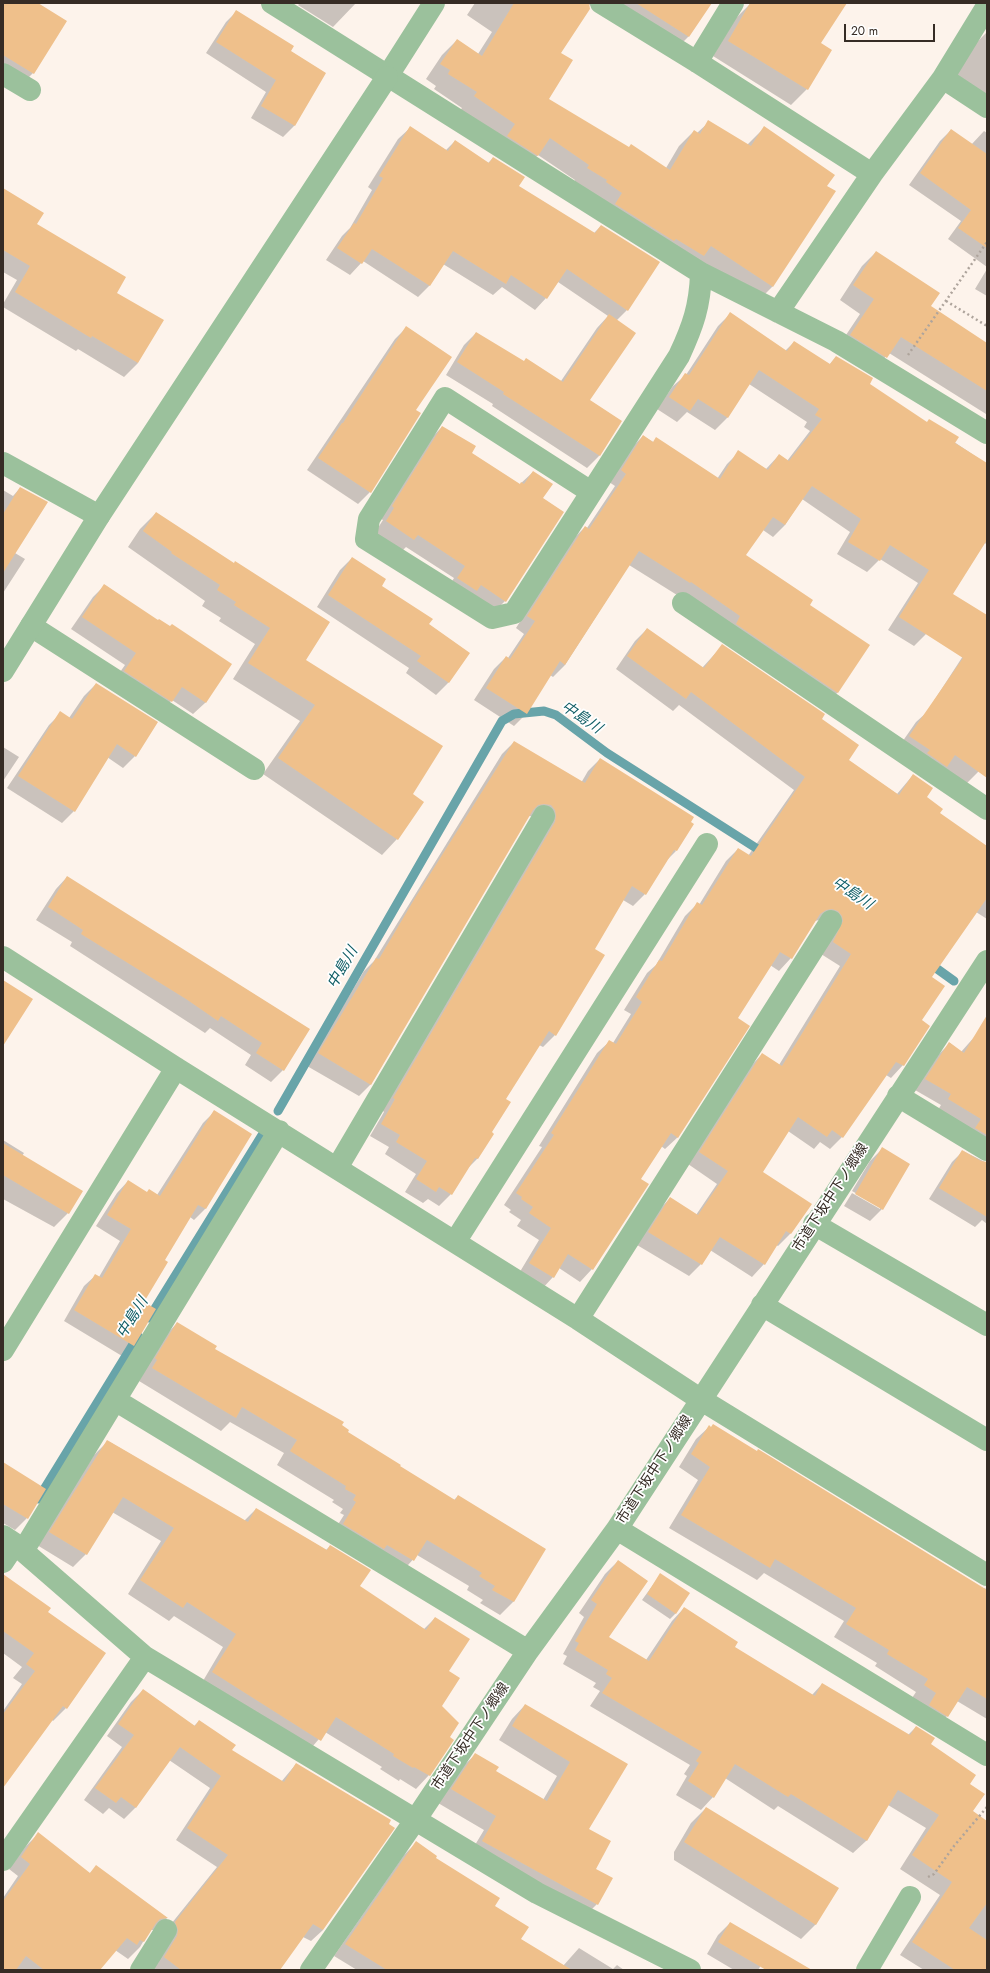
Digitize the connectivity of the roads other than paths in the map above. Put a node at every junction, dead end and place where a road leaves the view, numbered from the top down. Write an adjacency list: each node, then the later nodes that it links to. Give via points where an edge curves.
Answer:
1 (272, 3): 8 (street)
2 (434, 3): 8 (street)
3 (601, 3): 6 (street)
4 (733, 3): 6 (street)
5 (987, 6): 9 (street)
6 (697, 62): 12 (street)
7 (3, 74): 10 (street)
8 (387, 77): 13 (street); 18 (street)
9 (943, 78): 11 (street); 12 (street)
10 (30, 90)
11 (987, 107)
12 (872, 174): 14 (street)
13 (702, 273): 14 (street); 17 (street, via 701,297 696,318 679,356)
14 (778, 312): 15 (street, via 836,342)
15 (987, 433)
16 (3, 463): 18 (street)
17 (591, 492): 17 (street, via 514,613 492,618 366,539 369,519 445,398)
18 (99, 516): 20 (street)
19 (683, 603): 23 (street)
20 (31, 626): 21 (street); 22 (street)
21 (4, 669)
22 (254, 769)
23 (987, 809)
24 (544, 816): 33 (street)
25 (707, 844): 35 (street)
26 (831, 921): 37 (street)
27 (3, 957): 29 (street)
28 (978, 979): 30 (street, 市道下坂中下ノ郷線)
29 (176, 1068): 31 (street); 39 (street)
30 (898, 1096): 32 (street); 34 (street, 市道下坂中下ノ郷線)
31 (279, 1131): 33 (street); 41 (street)
32 (987, 1150)
33 (337, 1168): 35 (street)
34 (814, 1224): 36 (street, 市道下坂中下ノ郷線); 38 (street)
35 (455, 1242): 37 (street)
36 (762, 1305): 40 (street, 市道下坂中下ノ郷線); 42 (street)
37 (578, 1319): 40 (street)
38 (987, 1325)
39 (3, 1350)
40 (700, 1399): 43 (street, 市道下坂中下ノ郷線); 46 (street)
41 (115, 1400): 44 (street); 47 (street)
42 (987, 1440)
43 (617, 1529): 47 (street, 市道下坂中下ノ郷線); 49 (street)
44 (14, 1544): 45 (street); 48 (street)
45 (3, 1562)
46 (987, 1575)
47 (528, 1651): 50 (street, 市道下坂中下ノ郷線)
48 (145, 1657): 50 (street); 51 (street)
49 (987, 1755)
50 (416, 1819): 55 (street, 市道下坂中下ノ郷線); 56 (street, via 537,1893)
51 (3, 1860)
52 (910, 1897): 57 (street)
53 (166, 1930): 54 (street)
54 (141, 1970)
55 (311, 1970)
56 (690, 1970)
57 (867, 1970)

